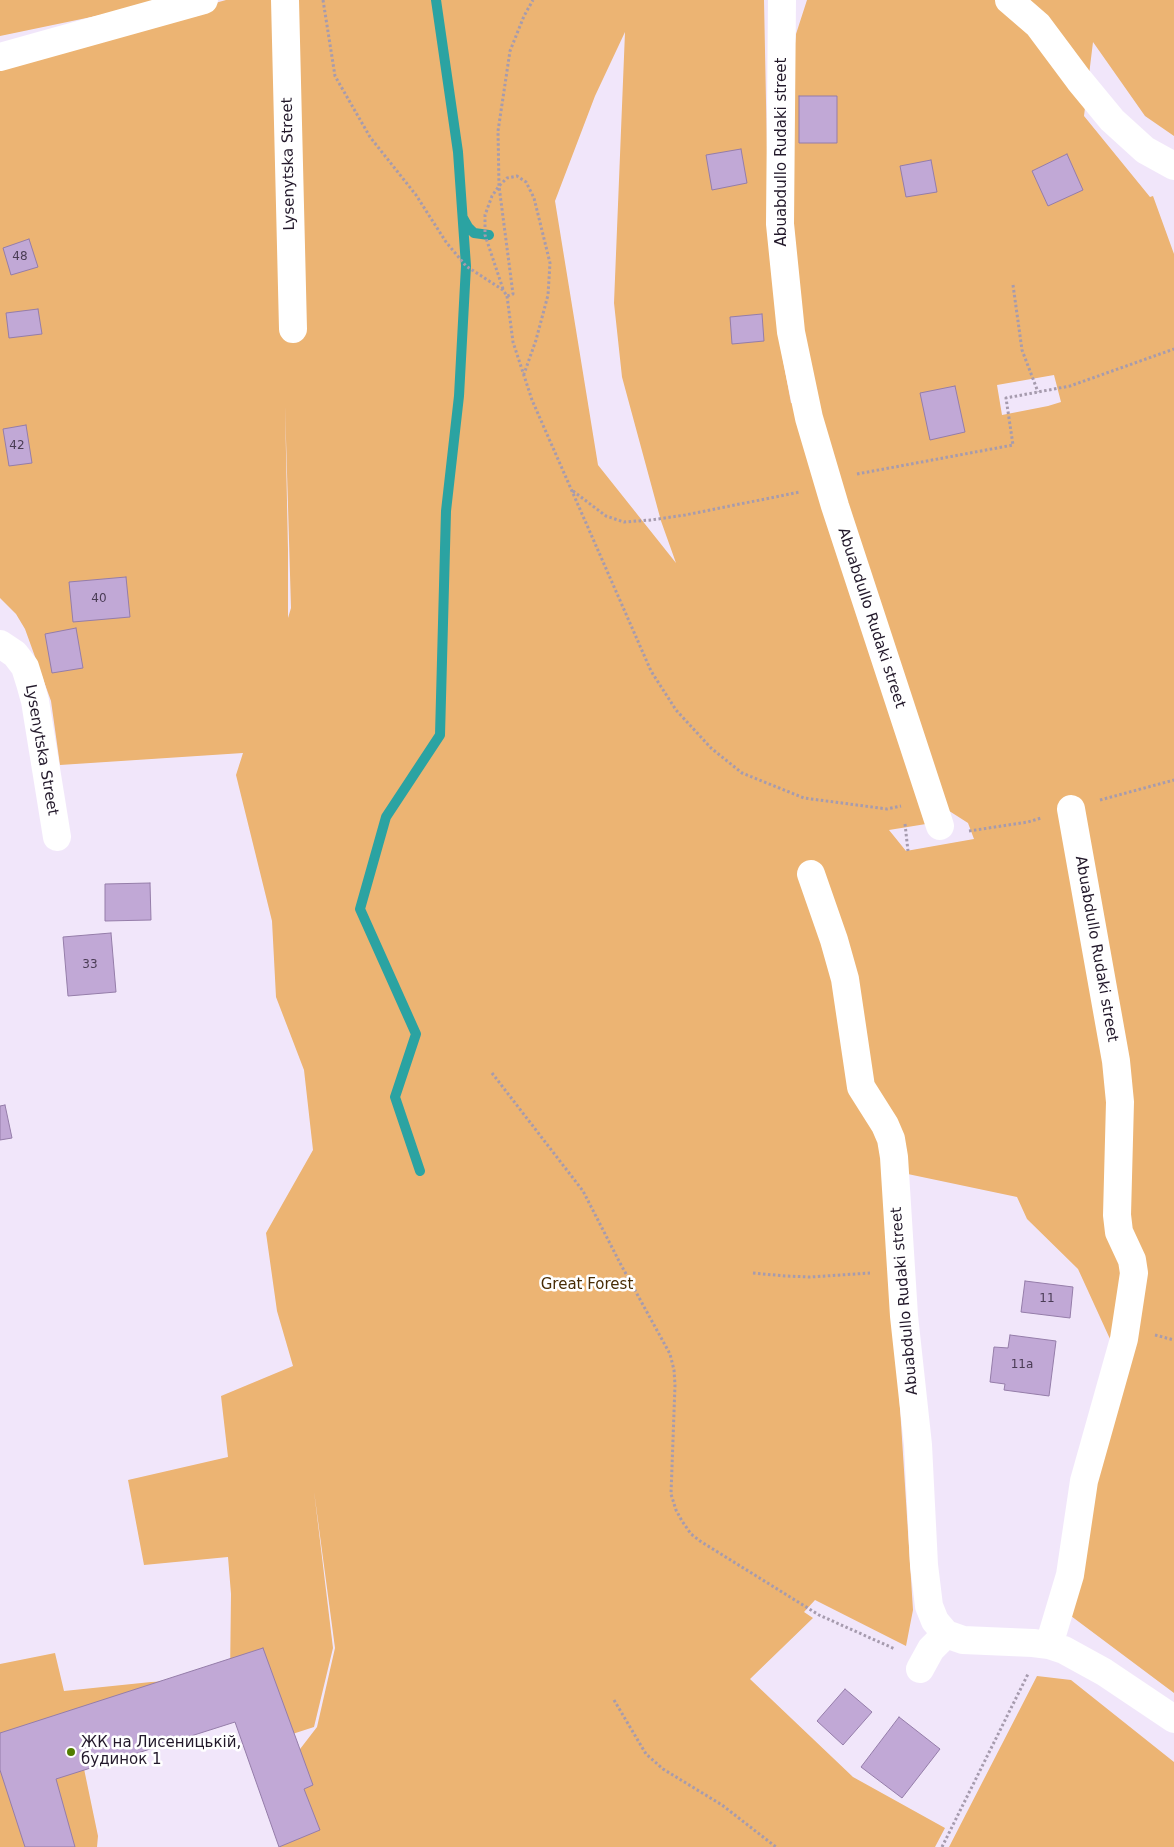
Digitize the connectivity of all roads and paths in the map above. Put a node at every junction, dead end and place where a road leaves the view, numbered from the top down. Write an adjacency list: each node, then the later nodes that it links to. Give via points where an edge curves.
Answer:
1 (204, 0): 7 (street)
2 (285, 0): 13 (street, Lysenytska Street)
3 (323, 0): 11 (path, via 335,76 370,136 466,266)
4 (533, 0): 9 (path, via 510,51 498,131)
5 (782, 0): 17 (street, Abuabdullo Rudaki street, via 780,224 791,332 809,418)
6 (1010, 0): 8 (street, via 1038,25 1112,120 1145,150)
7 (0, 57)
8 (1174, 166)
9 (499, 186): 11 (path, via 485,215 485,236); 12 (path, via 512,278 513,294); 15 (path, via 507,178 517,176 526,182 534,198 550,263 548,295)
10 (1014, 285): 16 (path, via 1022,350)
11 (503, 290): 12 (path)
12 (507, 296): 15 (path, via 513,342)
13 (293, 329)
14 (1174, 349): 16 (path, via 1070,386)
15 (524, 375): 18 (path)
16 (1038, 392): 17 (path, via 1006,398 1013,445)
17 (828, 482): 18 (path, via 684,515 624,522 606,516); 21 (street, Abuabdullo Rudaki street)
18 (573, 491): 21 (path, via 652,671 676,710 711,748 742,773 804,798 888,809 909,804)
19 (0, 644): 24 (street, Lysenytska Street, via 15,654 25,667 30,683)
20 (1174, 780): 22 (path)
21 (926, 786): 23 (street, Abuabdullo Rudaki street)
22 (1071, 809): 23 (path, via 1028,822 956,833); 30 (street, Abuabdullo Rudaki street, via 1116,1061 1120,1102 1117,1215 1119,1232 1132,1260 1134,1273 1124,1339 1084,1481 1070,1575)
23 (940, 826)
24 (56, 837)
25 (811, 874): 27 (street, Abuabdullo Rudaki street, via 845,980 861,1087 891,1139)
26 (492, 1073): 31 (path, via 584,1191 670,1354 675,1385 671,1494 676,1510 691,1534 819,1615)
27 (901, 1271): 28 (path, via 810,1277); 29 (street, Abuabdullo Rudaki street, via 929,1606 935,1621)
28 (753, 1273)
29 (946, 1634): 30 (street, via 962,1640); 32 (street, via 931,1649)
30 (1046, 1644): 34 (street, via 1104,1672); 36 (path)
31 (900, 1651)
32 (920, 1669)
33 (614, 1700): 35 (path, via 646,1754 663,1769 722,1805)
34 (1174, 1720)
35 (776, 1847)
36 (942, 1847)

